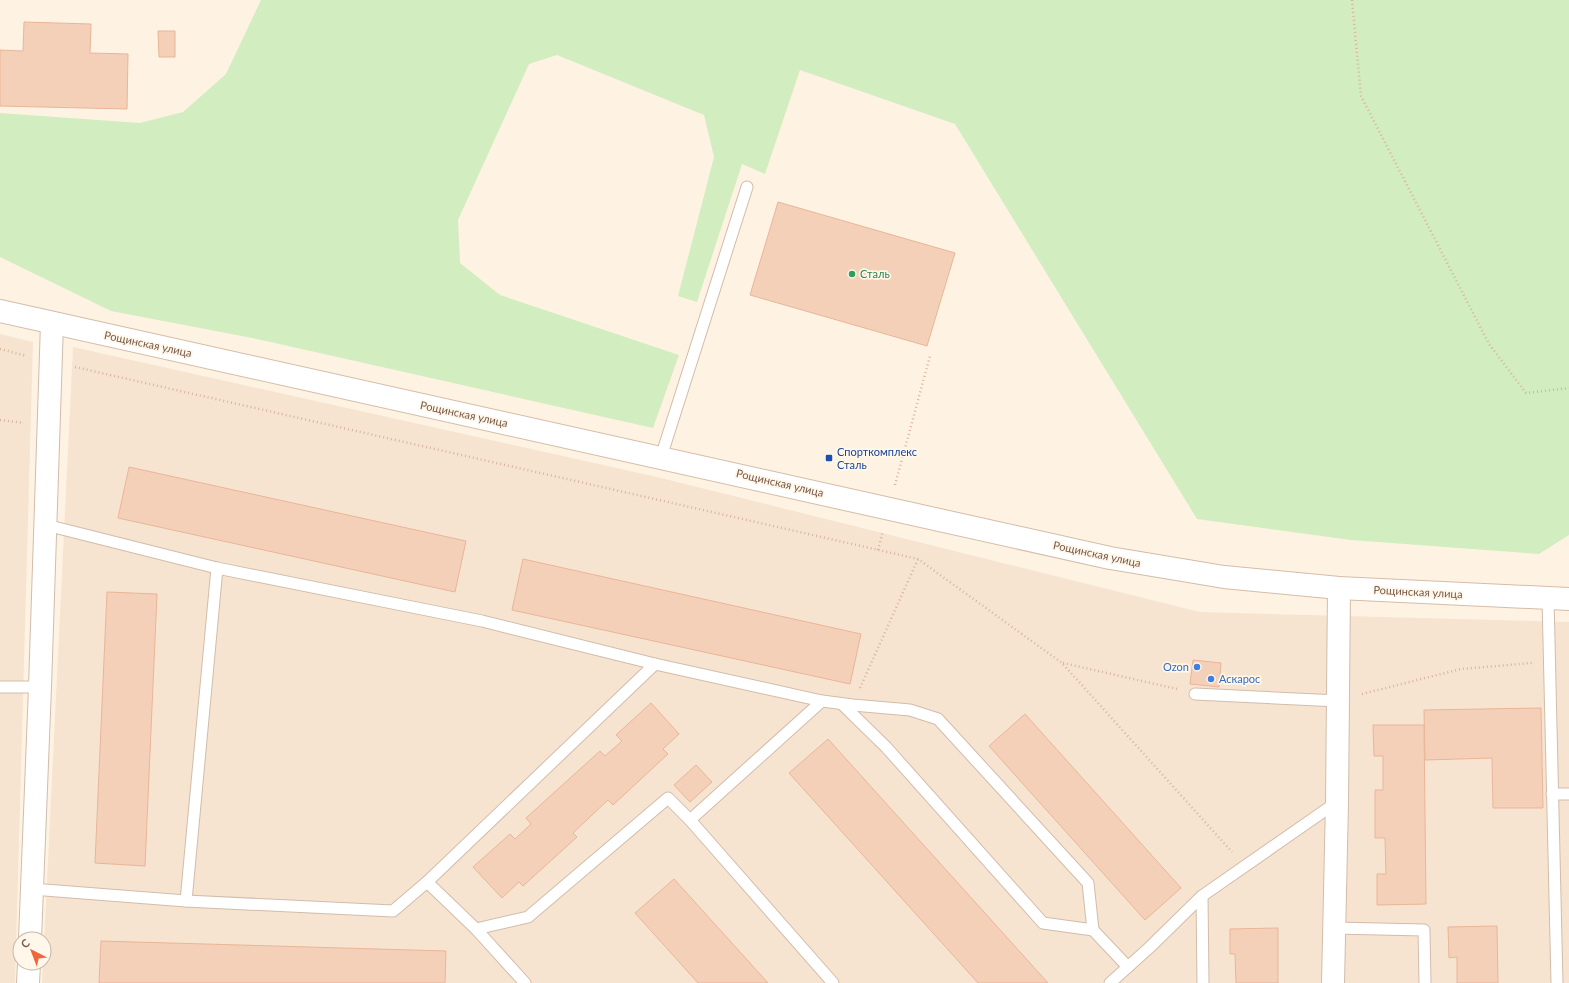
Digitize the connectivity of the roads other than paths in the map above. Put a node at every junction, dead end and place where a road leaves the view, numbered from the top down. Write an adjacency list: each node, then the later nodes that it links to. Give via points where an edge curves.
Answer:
1 (747, 187): 4 (lane)
2 (0, 311): 3 (main road, Рощинская улица)
3 (52, 323): 4 (main road, Рощинская улица); 5 (main road)
4 (661, 457): 7 (main road, Рощинская улица, via 1110,558 1224,577)
5 (46, 525): 6 (lane); 11 (main road)
6 (217, 568): 9 (lane, via 482,621); 23 (lane)
7 (1339, 588): 8 (main road, Рощинская улица); 14 (main road)
8 (1558, 599): 16 (lane, via 1549,662)
9 (655, 664): 13 (lane); 20 (lane)
10 (0, 687): 11 (lane)
11 (40, 687): 21 (main road)
12 (1195, 694): 14 (lane)
13 (822, 700): 15 (lane); 19 (lane)
14 (1338, 700): 18 (main road)
15 (847, 704): 26 (lane, via 1043,923); 26 (lane, via 910,710 938,719 1088,883)
16 (1552, 794): 17 (lane); 37 (lane)
17 (1569, 794)
18 (1337, 802): 22 (lane); 24 (main road)
19 (690, 820): 25 (lane, via 668,798 528,917); 32 (lane)
20 (427, 882): 23 (lane, via 393,912); 25 (lane)
21 (32, 889): 23 (lane); 27 (main road)
22 (1202, 896): 28 (lane); 34 (lane)
23 (186, 902)
24 (1334, 928): 35 (main road); 36 (lane, via 1424,930)
25 (476, 929): 31 (lane)
26 (1093, 930): 28 (lane)
27 (30, 931)
28 (1128, 967): 33 (lane)
29 (29, 971): 30 (main road)
30 (28, 983)
31 (525, 983)
32 (832, 983)
33 (1110, 983)
34 (1203, 983)
35 (1333, 983)
36 (1425, 983)
37 (1557, 983)

